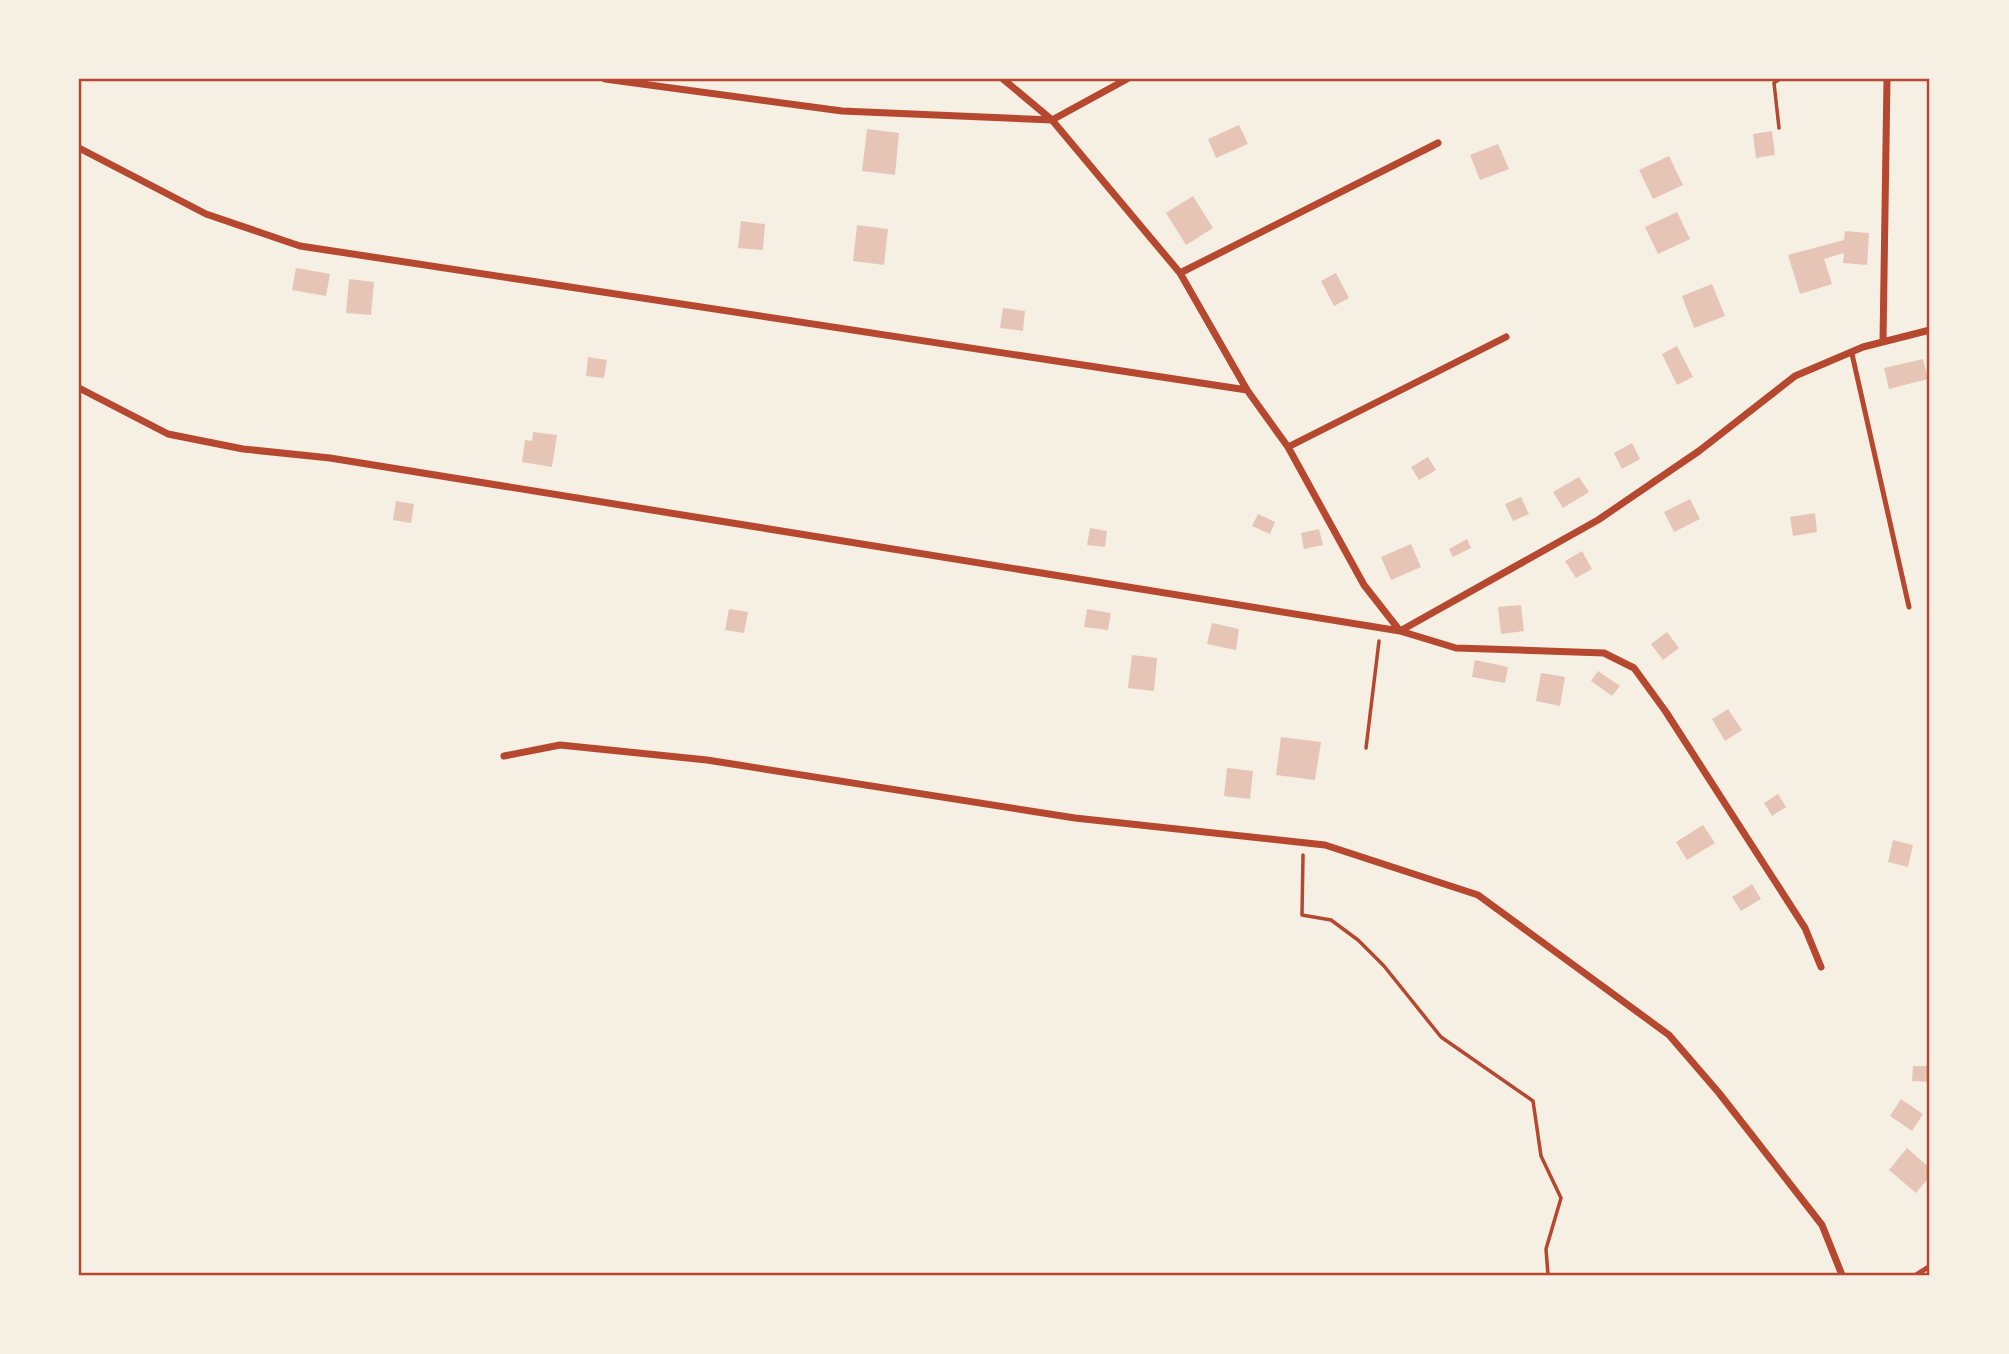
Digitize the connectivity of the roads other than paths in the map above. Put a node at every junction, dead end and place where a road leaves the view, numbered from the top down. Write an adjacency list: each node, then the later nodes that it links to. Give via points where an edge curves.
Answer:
1 (605, 79): 5 (street, via 842,111)
2 (1003, 79): 5 (street)
3 (1126, 79): 5 (street)
4 (1887, 79): 11 (street)
5 (1052, 120): 8 (street)
6 (1438, 143): 8 (street)
7 (79, 148): 14 (street, via 206,214 300,246)
8 (1180, 273): 14 (street)
9 (1930, 330): 11 (street)
10 (1506, 337): 15 (street)
11 (1883, 341): 12 (street)
12 (1852, 354): 16 (lane); 17 (street, via 1796,376 1699,451 1598,520)
13 (79, 388): 17 (street, via 168,434 243,449 344,460)
14 (1247, 390): 15 (street)
15 (1288, 447): 17 (street, via 1364,585)
16 (1909, 607)
17 (1400, 631): 19 (street, via 1456,648 1604,653 1634,668 1805,928)
18 (504, 756): 21 (street, via 560,745 707,760 1075,818 1325,845 1478,895 1668,1035 1822,1225)
19 (1821, 967)
20 (1930, 1266): 22 (lane)
21 (1842, 1275)
22 (1916, 1275)

